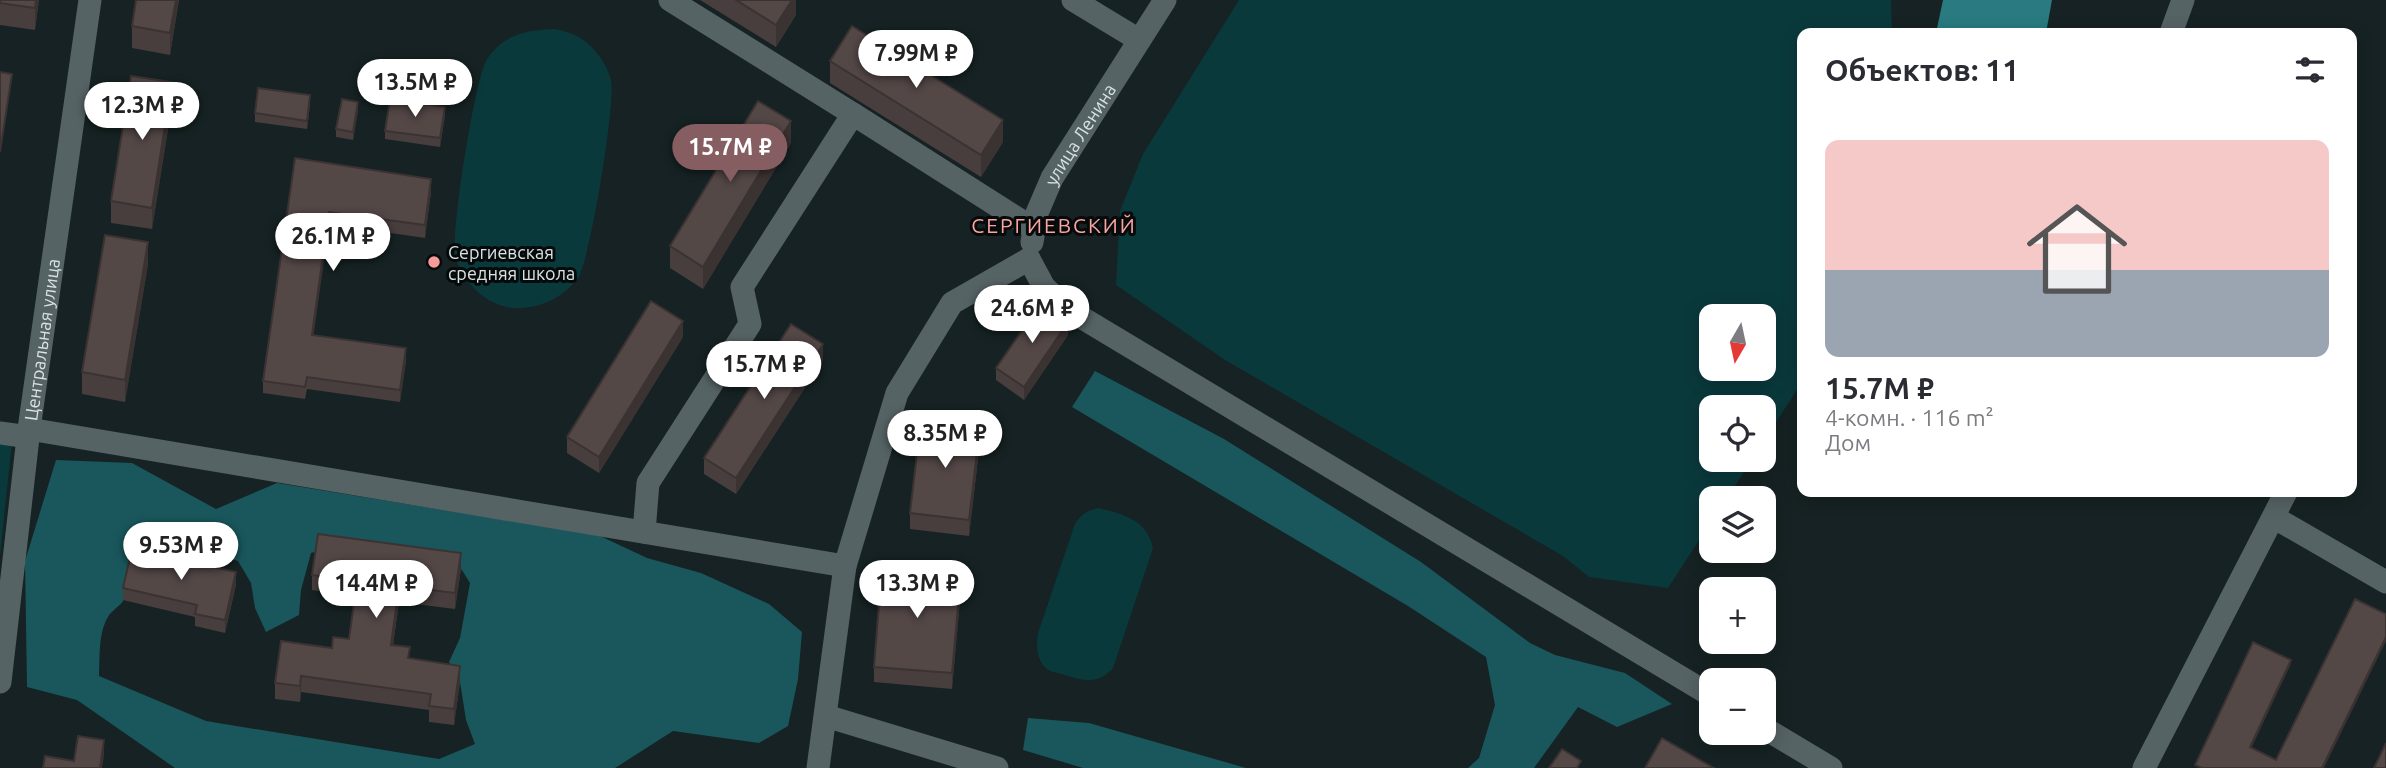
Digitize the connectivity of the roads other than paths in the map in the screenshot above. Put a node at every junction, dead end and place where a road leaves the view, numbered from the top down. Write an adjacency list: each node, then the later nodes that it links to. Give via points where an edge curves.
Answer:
1 (90, 0): 12 (street, Центральная улица)
2 (670, 0): 8 (street)
3 (1073, 0): 7 (street)
4 (1165, 0): 7 (street, улица Ленина)
5 (2183, 0): 6 (street)
6 (2173, 28)
7 (1139, 40): 9 (street, улица Ленина, via 1052,178)
8 (853, 114): 9 (street); 15 (street, via 742,286 750,324 648,483)
9 (1034, 229): 10 (street, улица Ленина)
10 (1028, 259): 16 (street, via 952,303 897,394); 20 (street, via 1044,288 1069,310)
11 (0, 433): 12 (street)
12 (29, 433): 15 (street); 18 (street, Центральная улица)
13 (2284, 497): 14 (street)
14 (2275, 518): 17 (street); 26 (street)
15 (644, 532): 16 (street)
16 (845, 566): 21 (street)
17 (2386, 582)
18 (1, 658): 19 (street, Центральная улица)
19 (0, 682)
20 (1699, 688)
21 (826, 716): 23 (street); 24 (street)
22 (1776, 734): 25 (street)
23 (818, 768)
24 (997, 768)
25 (1831, 768)
26 (2144, 768)

